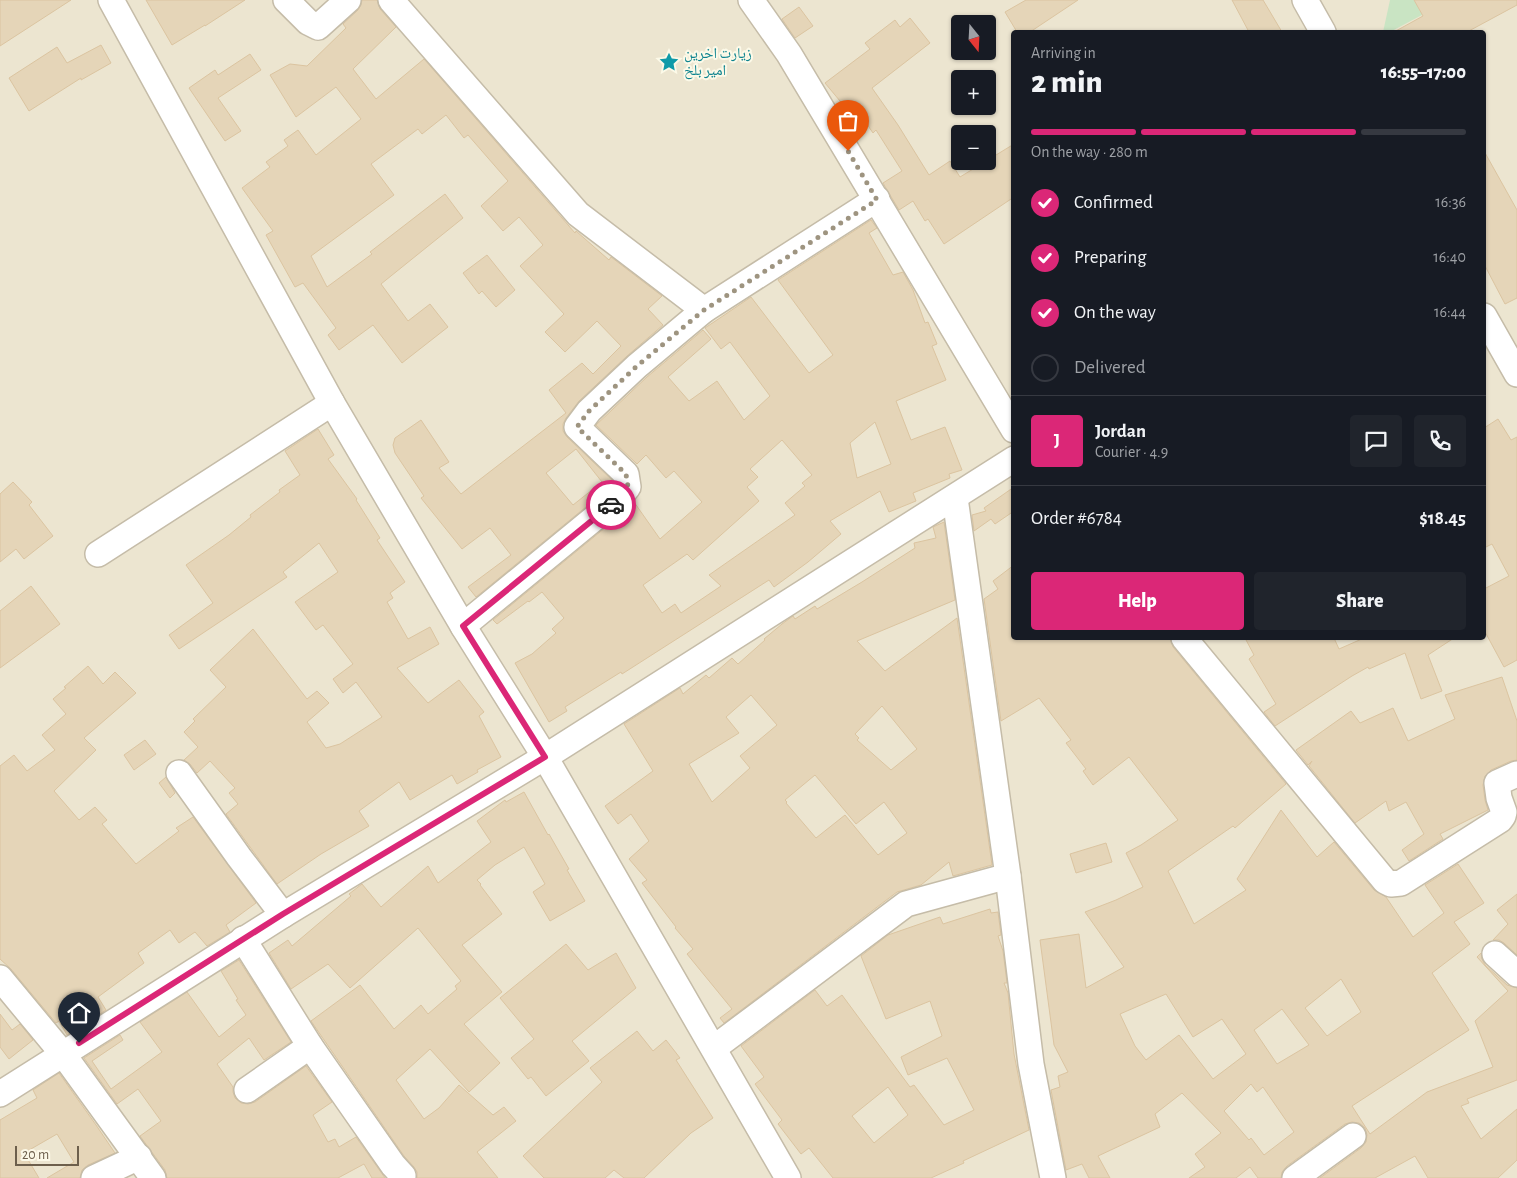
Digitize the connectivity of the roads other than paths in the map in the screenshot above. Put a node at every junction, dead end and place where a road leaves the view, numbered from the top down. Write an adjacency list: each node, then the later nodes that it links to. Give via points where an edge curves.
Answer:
1 (111, 0): 12 (street)
2 (286, 0): 3 (street, via 308,22 318,27)
3 (348, 0)
4 (391, 0): 9 (street, via 578,214)
5 (751, 0): 8 (street, via 789,54)
6 (1305, 0): 7 (street)
7 (1322, 30)
8 (877, 200): 9 (street); 13 (street)
9 (704, 310): 17 (street, via 637,366 589,411 577,427 626,474 628,487 619,498)
10 (1486, 320): 11 (street)
11 (1517, 374)
12 (332, 403): 16 (street); 17 (street)
13 (1011, 425)
14 (1011, 461): 15 (street)
15 (955, 498): 19 (street); 22 (street)
16 (98, 554)
17 (463, 626): 19 (street)
18 (1186, 640): 21 (street, via 1385,881 1391,884 1401,883 1500,820 1504,812 1497,784)
19 (545, 757): 23 (street); 29 (street)
20 (179, 774): 23 (street)
21 (1517, 774)
22 (1008, 876): 29 (street, via 906,904); 39 (street, via 1031,1064)
23 (283, 914): 24 (street)
24 (243, 939): 28 (street); 30 (street)
25 (1495, 954): 26 (street)
26 (1517, 974)
27 (0, 978): 30 (street)
28 (310, 1046): 31 (street); 37 (street, via 403,1176)
29 (714, 1048): 38 (street)
30 (62, 1054): 32 (street); 34 (street)
31 (248, 1090)
32 (0, 1094)
33 (1353, 1136): 40 (street)
34 (139, 1157): 35 (street); 36 (street)
35 (94, 1178)
36 (153, 1178)
37 (401, 1178)
38 (788, 1178)
39 (1053, 1178)
40 (1295, 1178)

